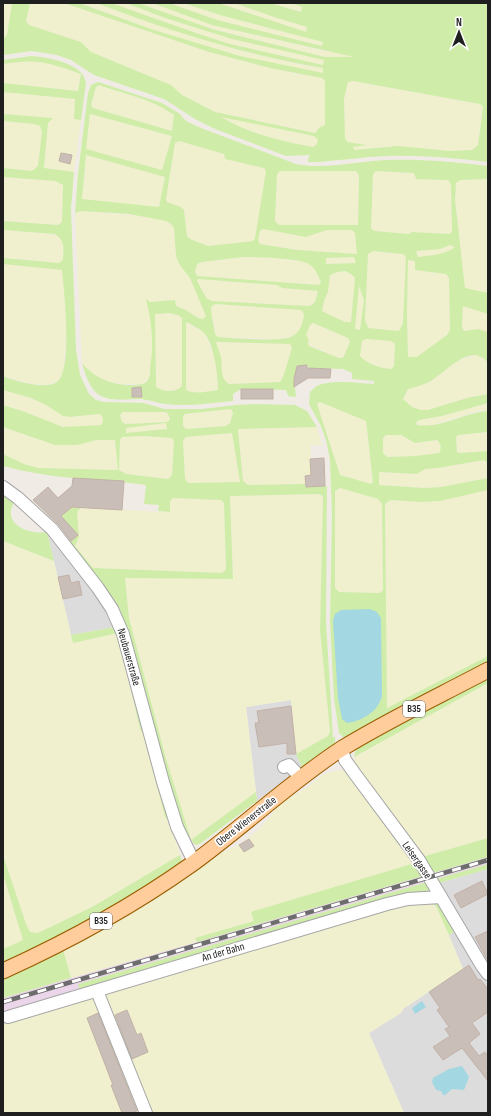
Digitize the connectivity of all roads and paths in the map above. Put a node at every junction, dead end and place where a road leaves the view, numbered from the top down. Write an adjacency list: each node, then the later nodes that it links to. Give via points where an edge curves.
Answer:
1 (3, 487): 6 (street, Neubauerstraße, via 52,529 112,610 123,634 177,827)
2 (488, 670): 3 (main road, Obere Wienerstraße / B35)
3 (342, 749): 5 (main road, Obere Wienerstraße / B35); 7 (street, Leisergasse, via 355,774 419,860)
4 (284, 767): 5 (street, via 289,765)
5 (301, 778): 6 (main road, Obere Wienerstraße / B35)
6 (194, 862): 9 (main road, Obere Wienerstraße / B35, via 97,924)
7 (441, 897): 8 (street, Leisergasse); 10 (street, An der Bahn, via 408,899 387,904)
8 (486, 968)
9 (3, 971)
10 (97, 991): 11 (street, An der Bahn); 12 (street)
11 (8, 1017)
12 (146, 1113)

